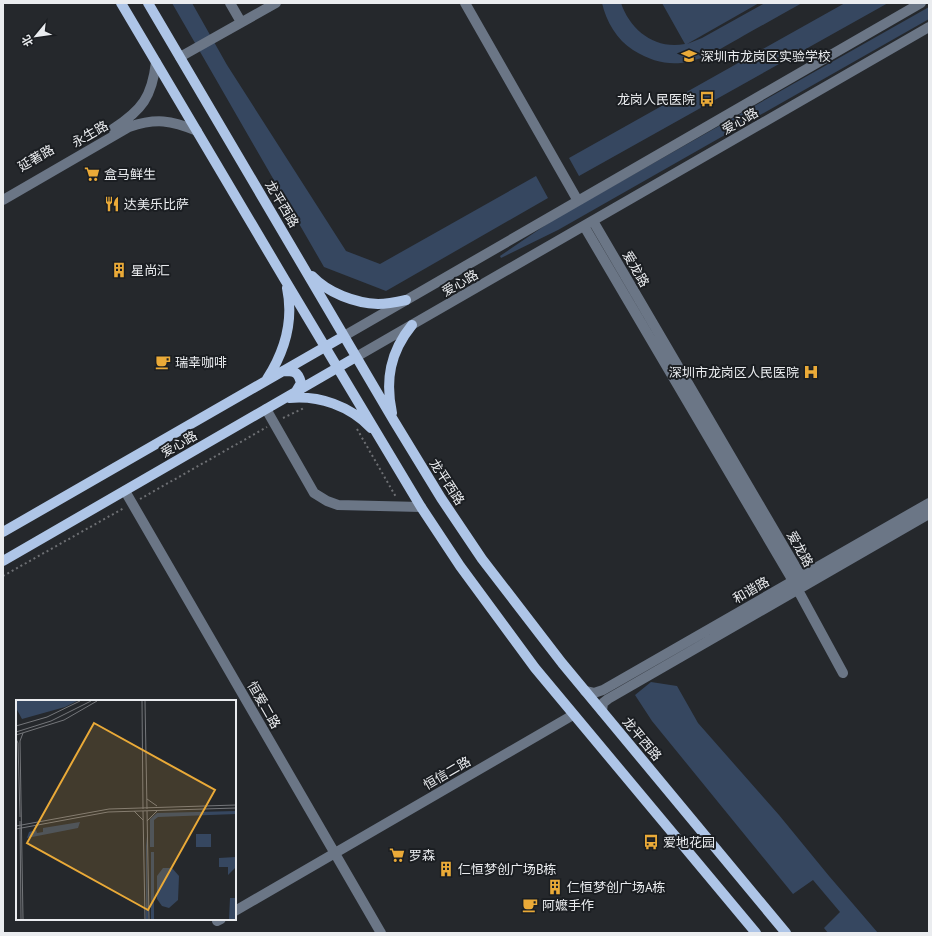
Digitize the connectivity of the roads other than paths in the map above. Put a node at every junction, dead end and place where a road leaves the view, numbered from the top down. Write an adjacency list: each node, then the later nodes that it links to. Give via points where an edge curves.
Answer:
1 (122, 3): 10 (main road)
2 (148, 3): 9 (main road, 龙平西路)
3 (230, 3): 7 (street)
4 (276, 3): 7 (street)
5 (465, 3): 14 (street)
6 (921, 3): 14 (street, 爱心路)
7 (241, 22): 9 (street)
8 (929, 28): 15 (street, 爱心路)
9 (180, 57): 16 (main road, 龙平西路)
10 (156, 62): 11 (main road); 12 (street, 延著路, via 148,94 139,109 126,121)
11 (197, 131): 13 (street, 永生路, via 165,121 146,122 129,127); 17 (main road)
12 (3, 192)
13 (3, 200)
14 (578, 201): 18 (street, 爱心路)
15 (588, 224): 19 (street, 爱心路); 37 (street, 爱龙路)
16 (304, 267): 18 (main road, via 327,288 355,300 379,304); 20 (main road, 龙平西路)
17 (285, 280): 21 (main road); 25 (main road, via 289,299 287,332 277,363)
18 (406, 300): 20 (street, 爱心路)
19 (412, 325): 22 (street, 爱心路); 29 (main road, via 401,339 392,365 389,383)
20 (344, 336): 21 (main road, 爱心路); 22 (main road, 龙平西路)
21 (325, 347): 23 (main road); 24 (main road, 爱心路)
22 (356, 357): 23 (main road, 爱心路); 29 (main road, 龙平西路)
23 (338, 368): 26 (main road, 爱心路); 30 (main road)
24 (283, 371): 25 (main road, 爱心路); 26 (main road, via 293,371 300,376 301,383)
25 (267, 379): 35 (main road, 爱心路)
26 (295, 393): 27 (main road, 爱心路)
27 (285, 399): 28 (main road, 爱心路); 30 (main road, via 311,398 337,405 365,422)
28 (266, 409): 31 (main road, 爱心路); 33 (street, via 314,493 326,501 338,505)
29 (394, 421): 39 (main road, 龙平西路, via 482,559)
30 (380, 438): 33 (main road)
31 (124, 491): 36 (main road, 爱心路); 42 (street, 恒爱二路)
32 (929, 502): 37 (street, 和谐路)
33 (422, 507): 41 (main road, via 490,608)
34 (929, 514): 37 (street, 和谐路)
35 (3, 532)
36 (3, 561)
37 (797, 582): 38 (street, 爱龙路); 39 (street, 和谐路, via 603,690 594,693); 40 (street, 和谐路, via 608,699 603,703)
38 (843, 672)
39 (585, 691): 40 (main road, 龙平西路)
40 (602, 711): 46 (main road, 龙平西路)
41 (573, 715): 42 (street, 恒信二路); 45 (main road)
42 (335, 853): 43 (street, 恒信二路); 44 (street, 恒爱二路)
43 (236, 910)
44 (381, 933)
45 (756, 933)
46 (786, 933)

